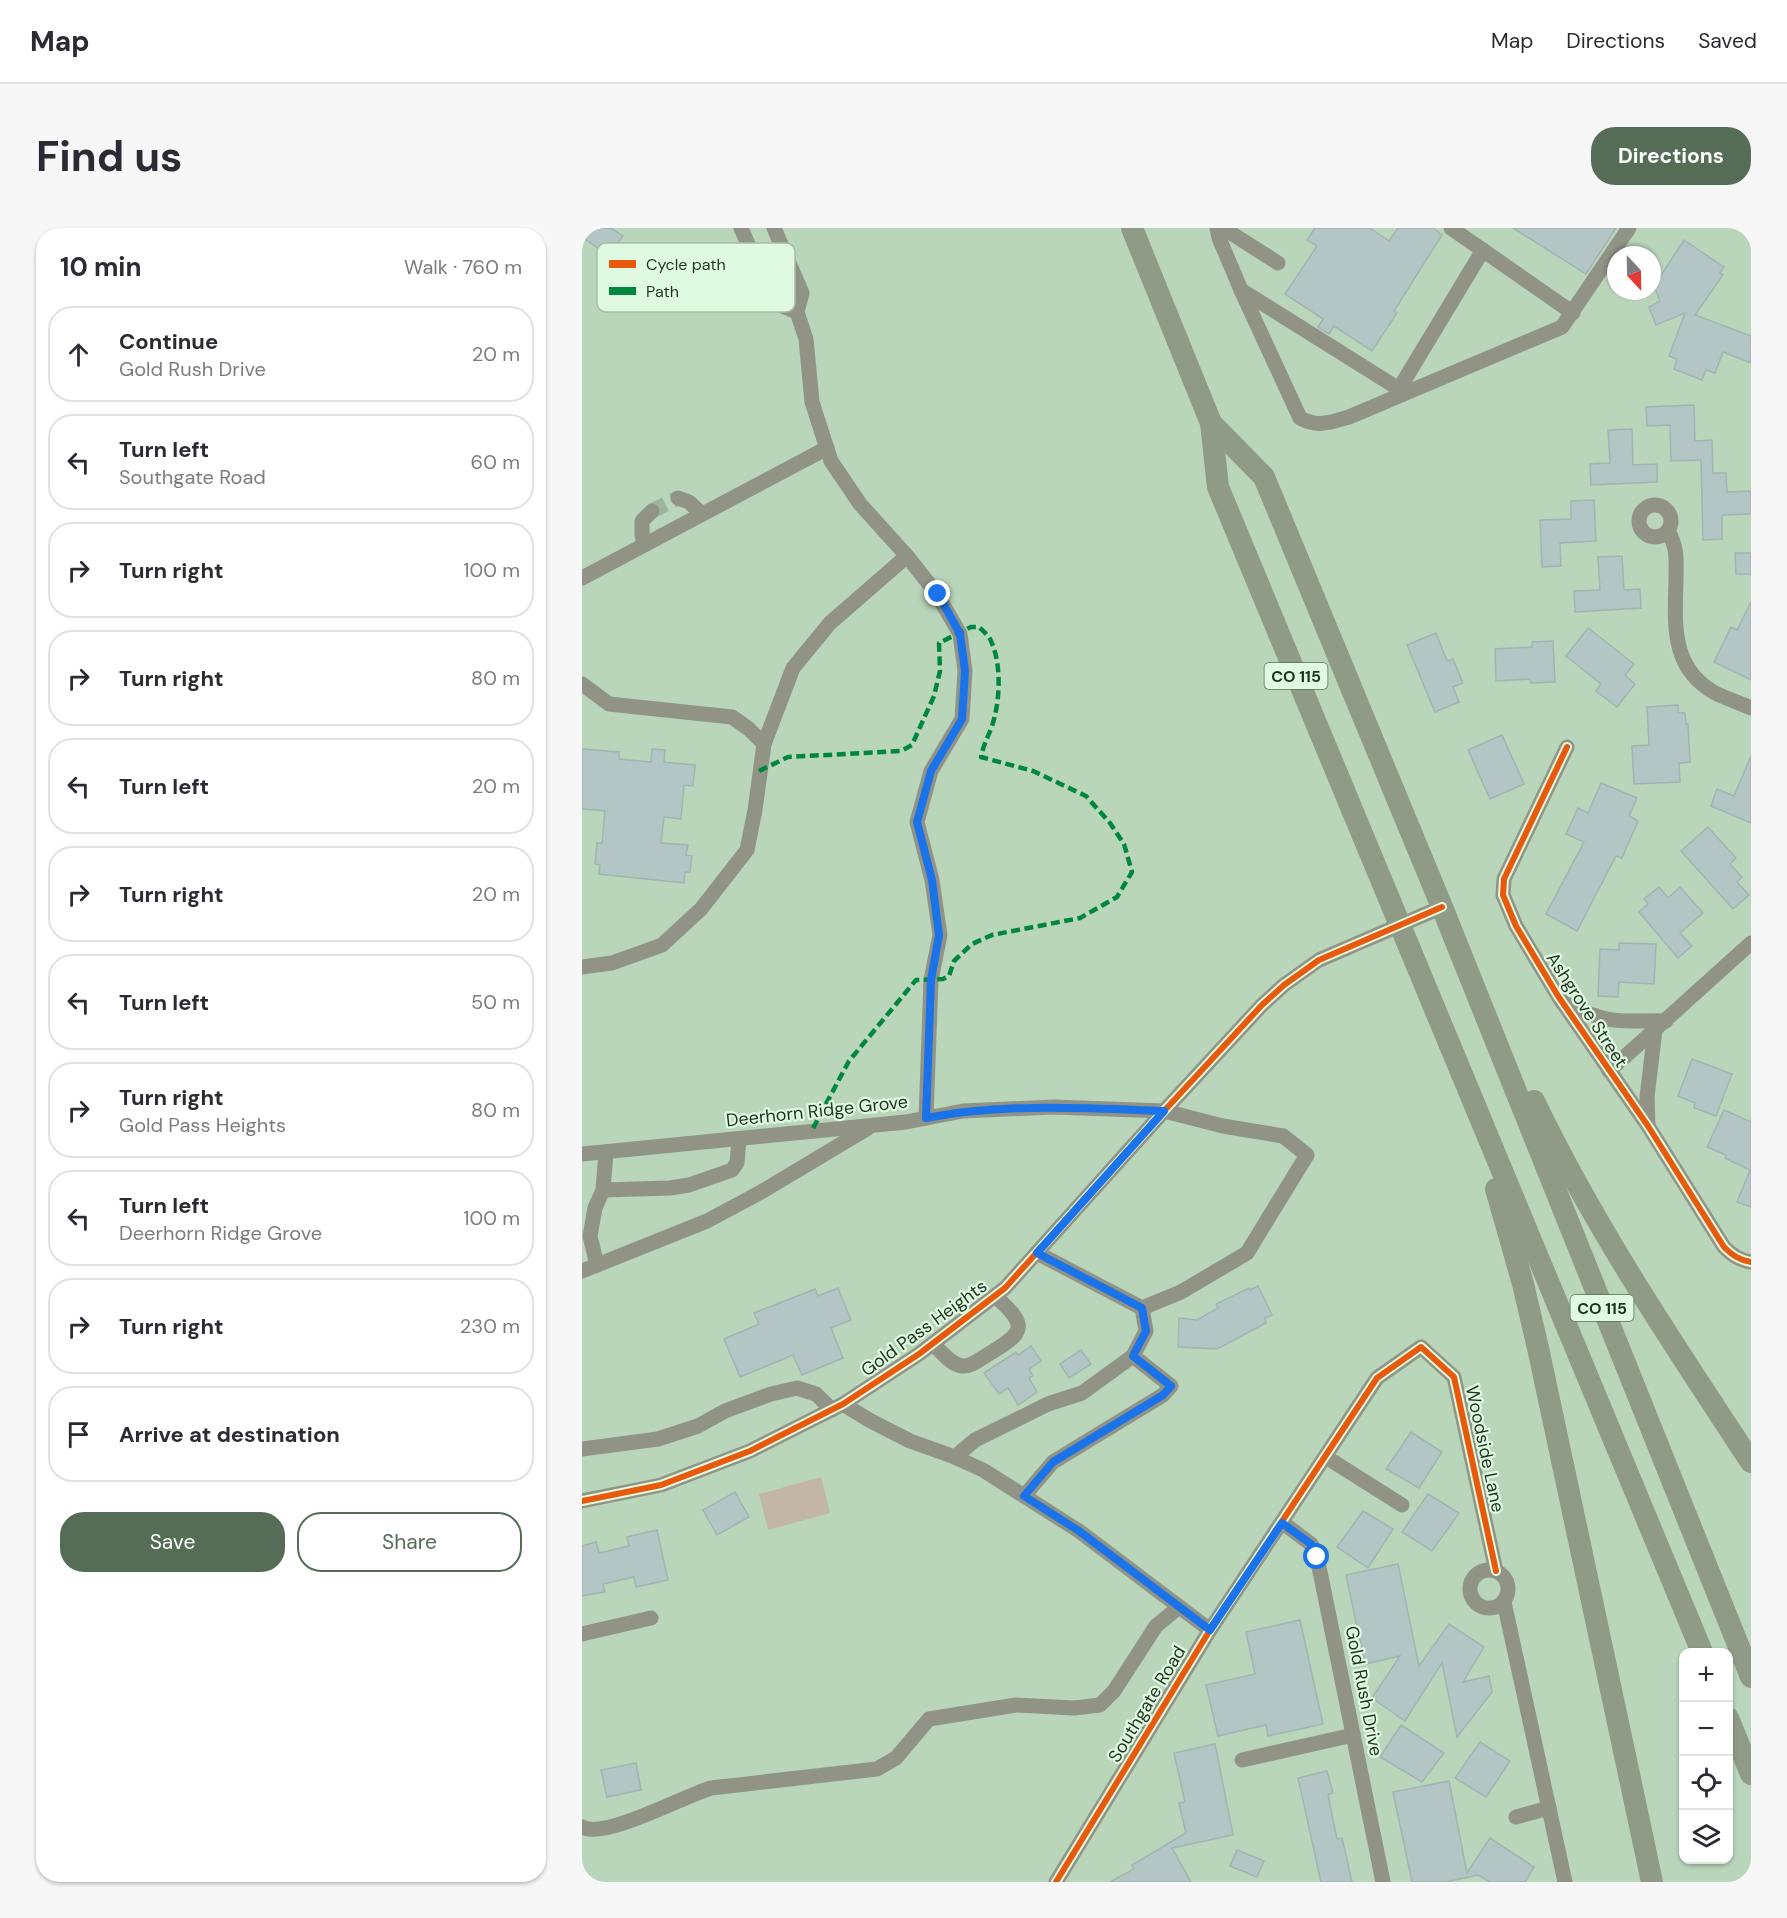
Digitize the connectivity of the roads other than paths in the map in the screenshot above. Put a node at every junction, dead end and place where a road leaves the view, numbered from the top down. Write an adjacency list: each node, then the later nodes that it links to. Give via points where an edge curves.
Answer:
1 (741, 228): 8 (street)
2 (774, 228): 9 (street)
3 (1131, 228): 17 (highway, CO 115)
4 (1217, 228): 13 (street)
5 (1223, 228): 11 (street)
6 (1451, 228): 10 (street)
7 (1629, 228): 15 (street)
8 (747, 243)
9 (780, 243)
10 (1483, 250): 15 (street); 16 (street)
11 (1278, 263)
12 (795, 277): 14 (street, via 802,293)
13 (1241, 290): 16 (street); 16 (street, via 1300,418 1310,424 1323,424 1350,417)
14 (797, 312): 18 (street, via 806,339 812,402)
15 (1573, 313): 16 (street, via 1562,327)
16 (1400, 392)
17 (1211, 423): 30 (highway, CO 115, via 1264,477); 31 (highway, CO 115, via 1218,487)
18 (827, 448): 21 (street); 24 (street, via 831,461 860,504)
19 (678, 498): 21 (street)
20 (652, 511): 23 (street, via 642,521)
21 (702, 514): 23 (street)
22 (1668, 531): 27 (street, via 1676,545 1675,630 1685,664 1709,689)
23 (644, 545): 25 (street)
24 (907, 556): 28 (street, via 830,623 793,668); 40 (street, via 938,594 960,634 965,671 962,719 931,771 917,822 932,880 939,935 931,980)
25 (582, 578)
26 (582, 684): 28 (street, via 609,704 732,717)
27 (1751, 708)
28 (764, 744): 34 (street, via 747,850 701,909 662,945 612,963)
29 (1567, 747): 35 (street, Ashgrove Street, via 1502,888 1516,926)
30 (1442, 907): 31 (street, Gold Pass Heights); 32 (highway, CO 115)
31 (1399, 925): 37 (highway, CO 115); 39 (street, Gold Pass Heights, via 1319,960 1284,985)
32 (1454, 939): 60 (highway, via 1555,1145 1595,1216 1649,1307); 72 (highway, CO 115)
33 (1751, 943): 36 (street)
34 (582, 967)
35 (1562, 1002): 36 (street, via 1593,1016); 38 (street, Ashgrove Street)
36 (1660, 1026): 38 (street); 42 (street, via 1647,1097)
37 (1458, 1064): 71 (highway, CO 115); 83 (highway, via 1523,1284)
38 (1609, 1071): 42 (street, Ashgrove Street)
39 (1164, 1111): 40 (street, Deerhorn Ridge Grove, via 1053,1107 963,1111); 47 (street, Gold Pass Heights); 52 (street, Deerhorn Ridge Grove, via 1283,1136 1306,1155 1247,1253 1181,1292)
40 (926, 1118): 41 (street, Deerhorn Ridge Grove)
41 (873, 1125): 43 (street, Deerhorn Ridge Grove); 49 (street, via 707,1221)
42 (1648, 1126): 48 (street, Ashgrove Street, via 1724,1247)
43 (739, 1139): 44 (street, Deerhorn Ridge Grove); 46 (street, via 737,1163 732,1170 670,1188)
44 (606, 1152): 45 (street, Deerhorn Ridge Grove); 46 (street)
45 (582, 1154)
46 (603, 1190): 49 (street, via 590,1236)
47 (1037, 1253): 51 (street, Gold Pass Heights); 52 (street)
48 (1751, 1263)
49 (597, 1265): 50 (street)
50 (582, 1271)
51 (995, 1296): 53 (street, Gold Pass Heights); 53 (street, via 1012,1311 1018,1323 1011,1341 968,1366 959,1366)
52 (1142, 1308): 55 (street, via 1146,1331)
53 (933, 1344): 56 (street, Gold Pass Heights)
54 (1421, 1347): 59 (street, Southgate Road, via 1377,1378); 65 (street, Woodside Lane, via 1454,1377)
55 (1133, 1356): 58 (street, via 1082,1393 1048,1404 975,1440); 61 (street, via 1171,1386 1163,1395 1053,1462)
56 (837, 1407): 57 (street, via 816,1394 796,1389 771,1394 725,1411 699,1426 658,1439); 58 (street, via 910,1442); 62 (street, Gold Pass Heights, via 750,1451 661,1485)
57 (582, 1449)
58 (955, 1457): 61 (street)
59 (1326, 1457): 63 (street); 64 (street, Southgate Road)
60 (1751, 1462)
61 (1024, 1496): 67 (street, via 1079,1531)
62 (582, 1501)
63 (1402, 1505)
64 (1282, 1523): 69 (street, Southgate Road); 74 (street, Gold Rush Drive, via 1311,1544 1317,1557)
65 (1496, 1571): 66 (street, via 1509,1589); 66 (street, via 1477,1574 1471,1582 1470,1594 1478,1605 1486,1608)
66 (1504, 1602): 77 (street)
67 (1179, 1607): 69 (street); 79 (street, via 1156,1626 1114,1691 1100,1705 1016,1705 929,1719 896,1758 878,1769 711,1788 618,1826 588,1830)
68 (651, 1618): 70 (street)
69 (1210, 1630): 80 (street, Southgate Road)
70 (582, 1634)
71 (1700, 1648)
72 (1751, 1677)
73 (1733, 1730): 76 (highway)
74 (1353, 1736): 75 (street); 81 (street, Gold Rush Drive)
75 (1242, 1760)
76 (1751, 1774)
77 (1549, 1808): 78 (street); 82 (street)
78 (1516, 1817)
79 (582, 1827)
80 (1056, 1882)
81 (1383, 1882)
82 (1565, 1882)
83 (1652, 1882)

